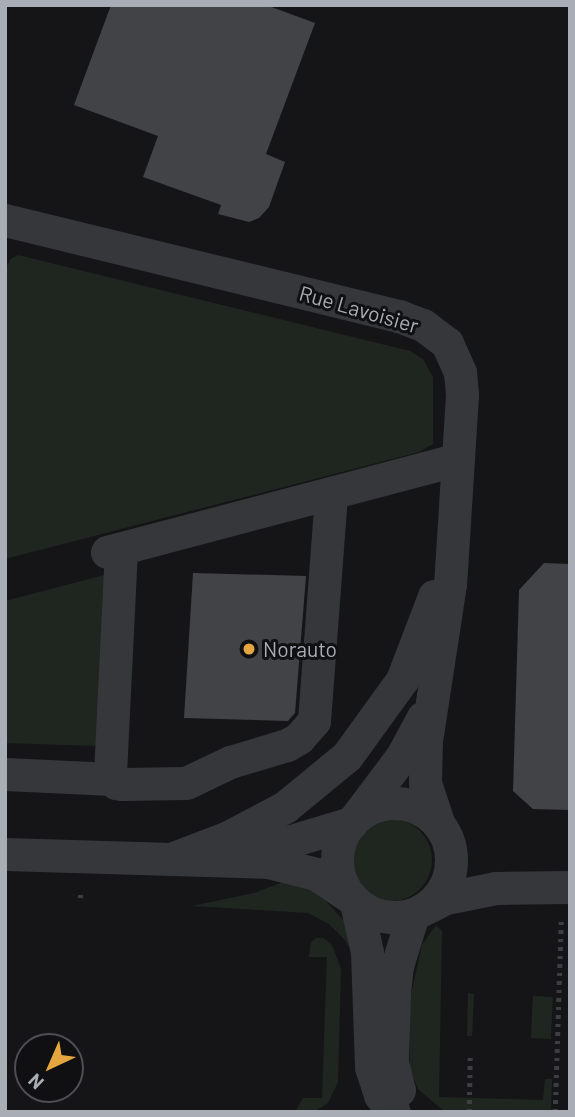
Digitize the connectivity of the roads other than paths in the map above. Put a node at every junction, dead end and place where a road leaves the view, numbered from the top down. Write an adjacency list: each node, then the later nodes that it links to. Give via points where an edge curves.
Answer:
1 (5, 220): 2 (street, Rue Lavoisier, via 423,325 447,344 460,372)
2 (458, 459): 3 (street); 4 (street, Rue Lavoisier)
3 (331, 493): 7 (street, via 314,721 287,745 238,759 186,783 121,783); 7 (street, via 114,551)
4 (453, 541): 5 (street, Rue Lavoisier); 11 (street, via 402,680 347,756 285,807 226,838)
5 (432, 691): 8 (street, Rue Lavoisier, via 407,748); 9 (street, Rue Lavoisier, via 425,783)
6 (5, 774): 7 (street)
7 (112, 779)
8 (354, 820): 9 (street, via 372,807 405,804 424,812); 11 (street, via 260,847); 14 (street, via 339,844 337,861 340,880)
9 (444, 833): 12 (street, via 460,855 484,872); 15 (street, via 451,862 447,881)
10 (5, 854): 11 (street)
11 (171, 859): 14 (street, via 268,862 297,868 316,874)
12 (527, 886): 13 (street); 15 (street, via 464,893)
13 (570, 887)
14 (353, 900): 15 (street, via 381,916 398,918); 16 (street, via 367,952 371,1067 380,1095)
15 (421, 911): 17 (street, via 397,966 391,1035 395,1078)
16 (394, 1112)
17 (414, 1112)

